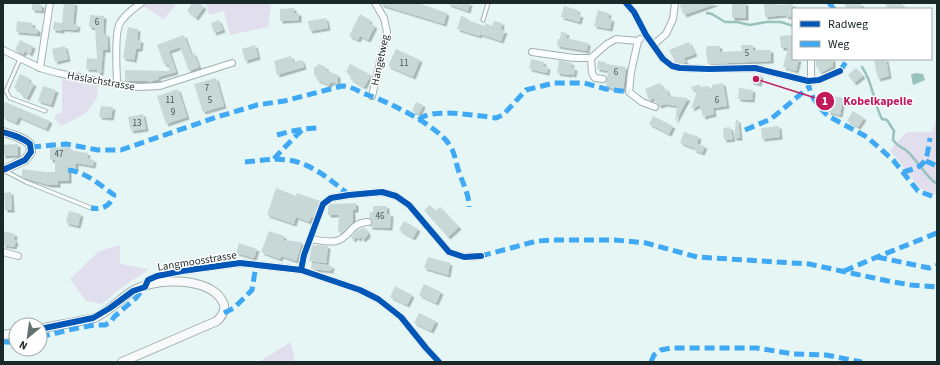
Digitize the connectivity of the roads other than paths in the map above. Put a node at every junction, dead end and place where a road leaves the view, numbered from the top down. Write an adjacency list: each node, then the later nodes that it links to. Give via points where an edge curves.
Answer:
1 (50, 3): 17 (street)
2 (141, 3): 21 (street, via 126,15 117,35)
3 (375, 3): 22 (street, Hangetweg, via 384,18 387,32)
4 (488, 3): 7 (lane)
5 (626, 3): 8 (street, via 634,12)
6 (676, 3): 10 (street, via 673,19 666,34)
7 (483, 20)
8 (646, 35): 9 (street); 10 (street)
9 (638, 41): 13 (street, via 616,39); 23 (street, via 629,92 642,102)
10 (653, 45): 20 (street, via 663,59 680,68 755,68)
11 (3, 50): 14 (street, Haslachstrasse)
12 (532, 52): 13 (street)
13 (591, 58): 19 (street, via 592,73 595,78)
14 (20, 59): 17 (street, Haslachstrasse); 24 (lane, via 6,91 10,98)
15 (811, 60): 20 (street)
16 (232, 63): 21 (street, Haslachstrasse, via 160,86 138,88)
17 (40, 68): 21 (street, Haslachstrasse)
18 (840, 71): 20 (street)
19 (603, 78)
20 (811, 81)
21 (117, 85)
22 (372, 96)
23 (655, 107)
24 (45, 111)
25 (3, 132): 26 (street, via 26,141 30,144 31,152 25,160)
26 (3, 170): 27 (lane)
27 (91, 208)
28 (368, 222): 29 (street, via 358,224 346,237 335,242)
29 (310, 239): 32 (street, via 323,204 331,198 382,192 396,196 409,205 449,252 464,257); 33 (street)
30 (3, 252): 31 (street)
31 (18, 256)
32 (481, 256)
33 (300, 270): 34 (street, Langmoosstrasse, via 240,263 157,276 148,280); 37 (street, Langmoosstrasse, via 360,290 378,299 401,317)
34 (145, 286): 35 (street, via 133,291 93,318); 36 (street, via 184,281 198,284 212,290 219,297 225,305 224,313 217,321)
35 (48, 327)
36 (122, 362)
37 (439, 362)

